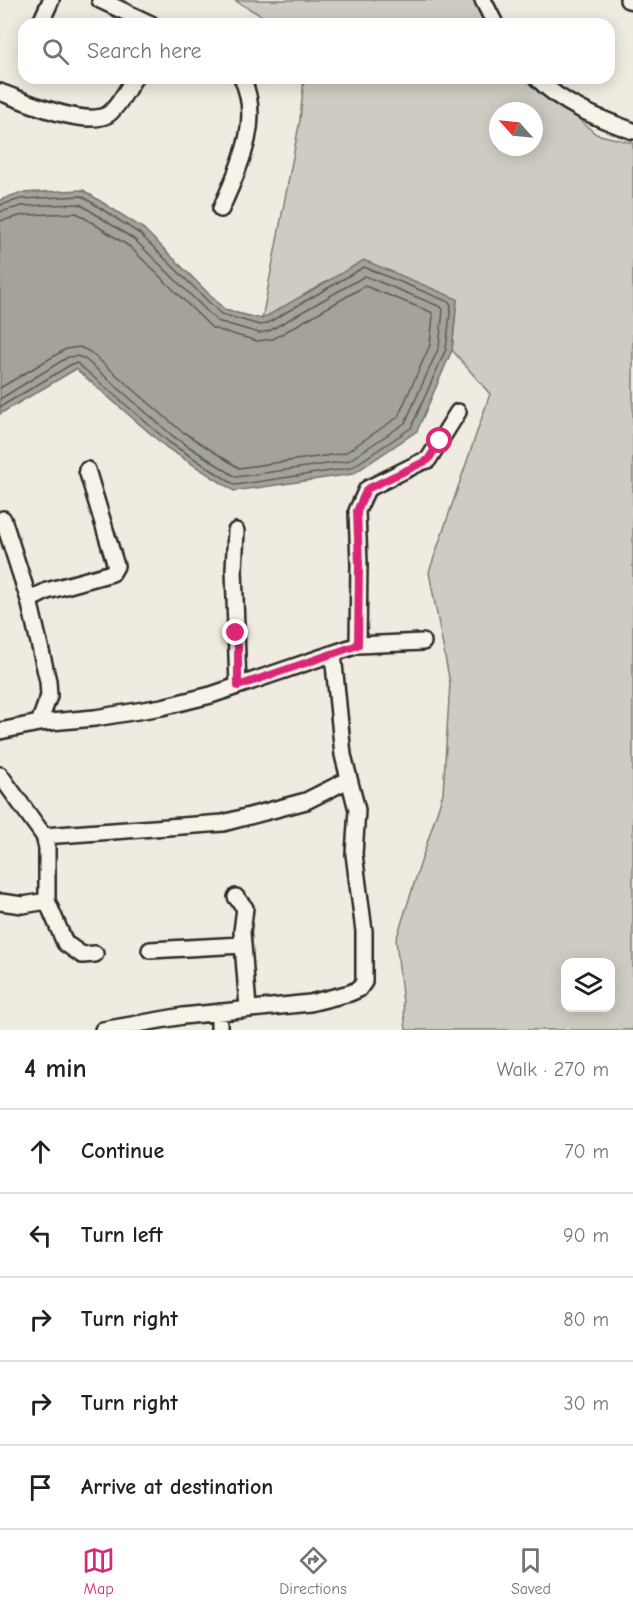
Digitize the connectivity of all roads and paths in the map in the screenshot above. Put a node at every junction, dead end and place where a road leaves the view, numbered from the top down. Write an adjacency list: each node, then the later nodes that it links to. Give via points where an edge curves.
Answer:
1 (51, 0): 6 (street)
2 (100, 0): 7 (street)
3 (483, 0): 8 (street)
4 (628, 0): 5 (street)
5 (633, 1)
6 (43, 18)
7 (138, 18)
8 (492, 18)
9 (130, 84): 12 (street, via 112,110 97,117 77,118)
10 (244, 84): 14 (street, via 249,135)
11 (543, 84): 13 (street, via 592,117)
12 (0, 92)
13 (633, 131)
14 (221, 209)
15 (458, 412): 21 (street, via 428,460 367,489 357,511)
16 (87, 470): 19 (street, via 115,570)
17 (3, 519): 19 (street)
18 (236, 531): 23 (street)
19 (29, 600): 24 (street, via 48,681 49,696)
20 (423, 642): 21 (street)
21 (358, 645): 22 (street)
22 (333, 654): 23 (street); 27 (street)
23 (238, 686): 24 (street, via 162,707)
24 (39, 723): 25 (street)
25 (0, 731)
26 (0, 775): 28 (street)
27 (348, 780): 28 (street, via 306,801 223,823); 35 (street, via 357,810 354,854 364,931 364,982 350,993 310,1003)
28 (44, 836): 30 (street)
29 (236, 897): 32 (street, via 245,908)
30 (47, 901): 31 (street, via 23,905); 34 (street, via 64,944 82,954)
31 (0, 902)
32 (242, 945): 33 (street); 35 (street)
33 (150, 950)
34 (95, 954)
35 (248, 1008): 36 (street)
36 (219, 1012): 37 (street); 38 (street)
37 (103, 1030)
38 (219, 1030)

